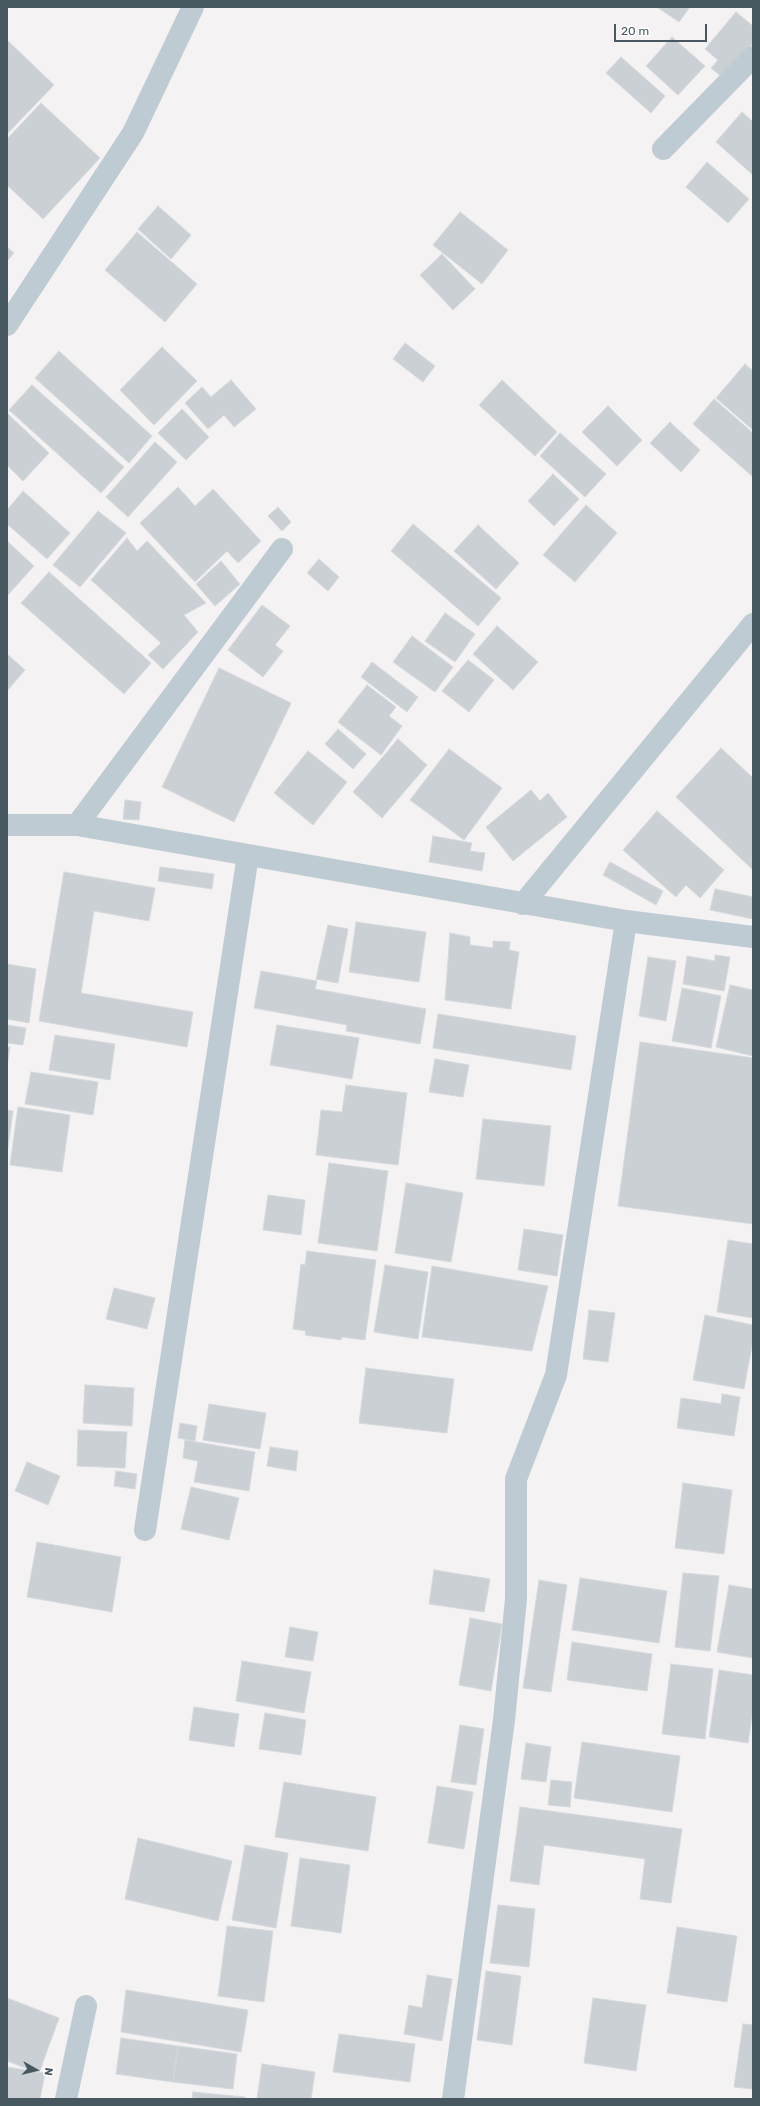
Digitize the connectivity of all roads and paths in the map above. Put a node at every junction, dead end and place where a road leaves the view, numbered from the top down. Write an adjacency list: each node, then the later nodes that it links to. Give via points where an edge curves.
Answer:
1 (193, 7): 4 (street, via 133,133)
2 (753, 57): 3 (street)
3 (663, 149)
4 (7, 325)
5 (282, 549): 8 (street)
6 (753, 624): 10 (street)
7 (7, 824): 8 (street)
8 (77, 825): 9 (street)
9 (248, 855): 10 (street); 13 (street)
10 (523, 904): 11 (street)
11 (626, 921): 12 (street); 16 (street, via 556,1375 516,1479 515,1606 504,1720)
12 (753, 937)
13 (144, 1530)
14 (86, 2006): 15 (street)
15 (66, 2099)
16 (453, 2099)

